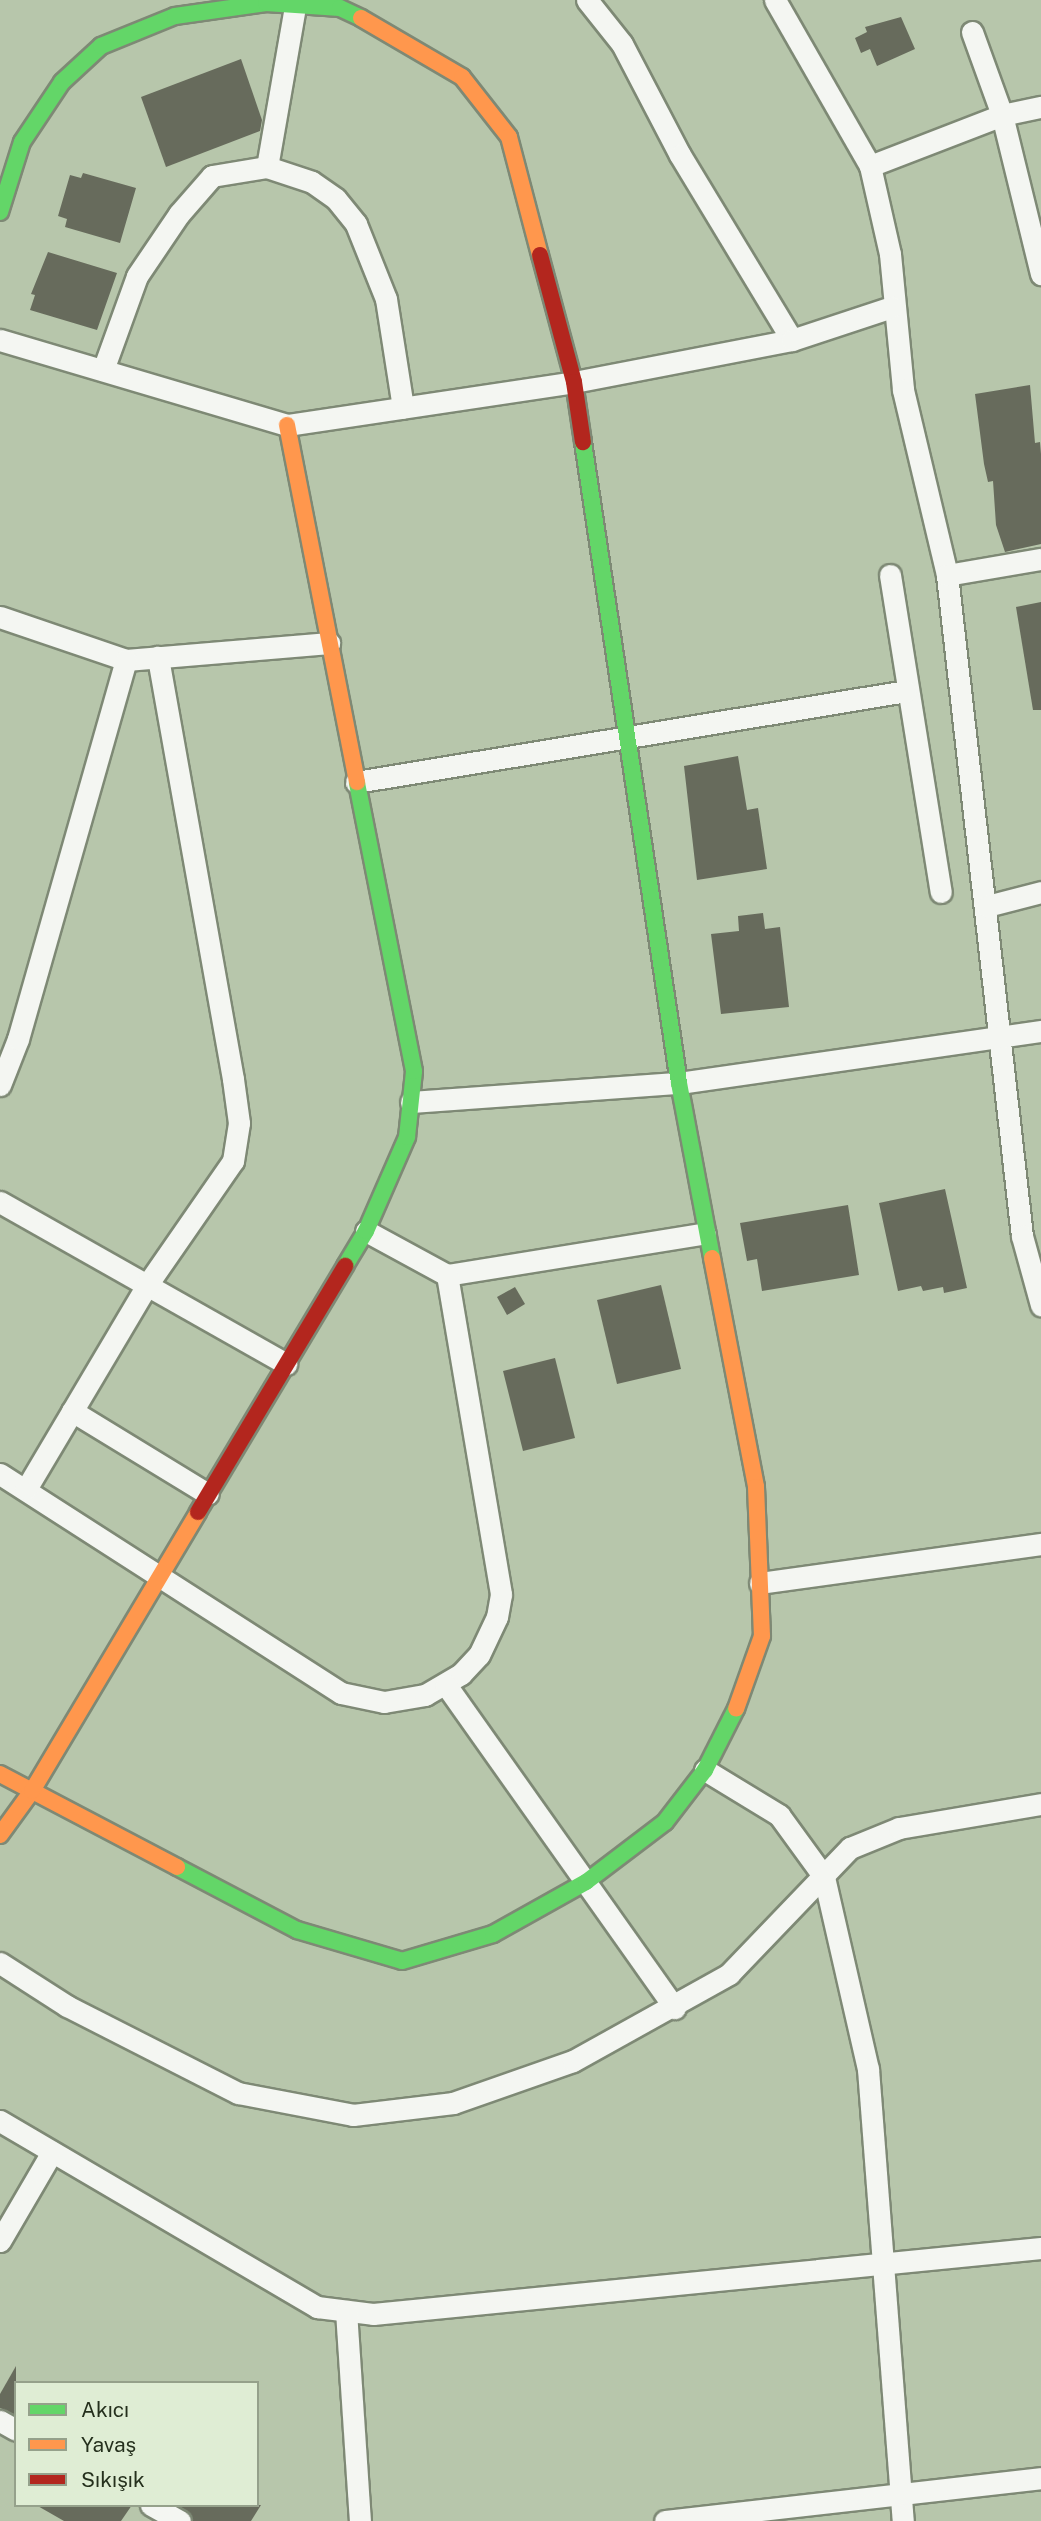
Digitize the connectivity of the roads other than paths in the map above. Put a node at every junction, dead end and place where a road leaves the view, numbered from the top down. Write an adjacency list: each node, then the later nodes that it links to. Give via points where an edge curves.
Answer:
1 (587, 0): 13 (street, via 622,44 680,155)
2 (775, 0): 7 (street)
3 (295, 3): 8 (street); 9 (street, via 175,16 100,46 62,82 22,142); 15 (street, via 340,8 400,37 462,77 509,137)
4 (972, 32): 6 (street)
5 (1041, 107): 6 (street)
6 (1002, 115): 7 (street); 10 (street)
7 (870, 166): 11 (street, via 890,254)
8 (267, 167): 14 (street, via 212,176 179,214 136,276); 16 (street, via 312,182 356,225 386,299)
9 (0, 212)
10 (1041, 274)
11 (892, 307): 13 (street); 20 (street, via 902,390)
12 (0, 340): 14 (street)
13 (792, 340): 15 (street)
14 (103, 370): 17 (street)
15 (574, 382): 16 (street); 26 (street)
16 (403, 408): 17 (street)
17 (287, 425): 22 (street)
18 (1041, 559): 20 (street)
19 (890, 575): 25 (street)
20 (947, 575): 30 (street)
21 (0, 617): 24 (street)
22 (329, 642): 23 (street); 27 (street)
23 (158, 657): 24 (street); 40 (street, via 239,1123 233,1161)
24 (126, 660): 34 (street, via 18,1039)
25 (906, 691): 26 (street); 28 (street)
26 (628, 740): 27 (street); 33 (street)
27 (356, 782): 35 (street, via 414,1071)
28 (941, 892)
29 (1041, 892): 30 (street)
30 (987, 906): 32 (street)
31 (1041, 1031): 32 (street)
32 (1001, 1036): 33 (street); 41 (street, via 1022,1236)
33 (678, 1083): 35 (street); 38 (street)
34 (0, 1085)
35 (411, 1102): 37 (street, via 407,1137)
36 (0, 1202): 40 (street)
37 (366, 1231): 39 (street); 42 (street)
38 (705, 1233): 39 (street); 49 (street, via 756,1487)
39 (447, 1275): 50 (street, via 501,1594 490,1637 479,1655)
40 (147, 1285): 42 (street); 43 (street)
41 (1041, 1305)
42 (286, 1364): 46 (street)
43 (72, 1411): 45 (street); 46 (street)
44 (0, 1474): 45 (street)
45 (26, 1489): 48 (street)
46 (208, 1494): 48 (street)
47 (1041, 1544): 49 (street)
48 (160, 1576): 50 (street, via 341,1693 384,1702 425,1695); 53 (street)
49 (760, 1583): 51 (street, via 762,1636 739,1703)
50 (446, 1685): 57 (street)
51 (705, 1770): 56 (street, via 779,1815); 57 (street, via 665,1822)
52 (0, 1774): 53 (street)
53 (32, 1791): 55 (street); 57 (street, via 297,1930 402,1961 493,1934)
54 (1041, 1804): 56 (street, via 899,1828 850,1848)
55 (0, 1835)
56 (824, 1877): 59 (street, via 729,1974); 64 (street, via 867,2069)
57 (586, 1882): 59 (street)
58 (0, 1963): 59 (street, via 67,2006 238,2093 353,2115 453,2103 573,2061)
59 (675, 2008)
60 (0, 2121): 61 (street)
61 (52, 2152): 62 (street); 65 (street, via 317,2308)
62 (0, 2241)
63 (1041, 2248): 64 (street)
64 (883, 2264): 65 (street, via 373,2314); 67 (street)
65 (346, 2311): 70 (street)
66 (1041, 2478): 67 (street)
67 (901, 2495): 71 (street); 72 (street)
68 (155, 2507): 69 (street)
69 (180, 2521)
70 (360, 2521)
71 (664, 2521)
72 (903, 2521)

